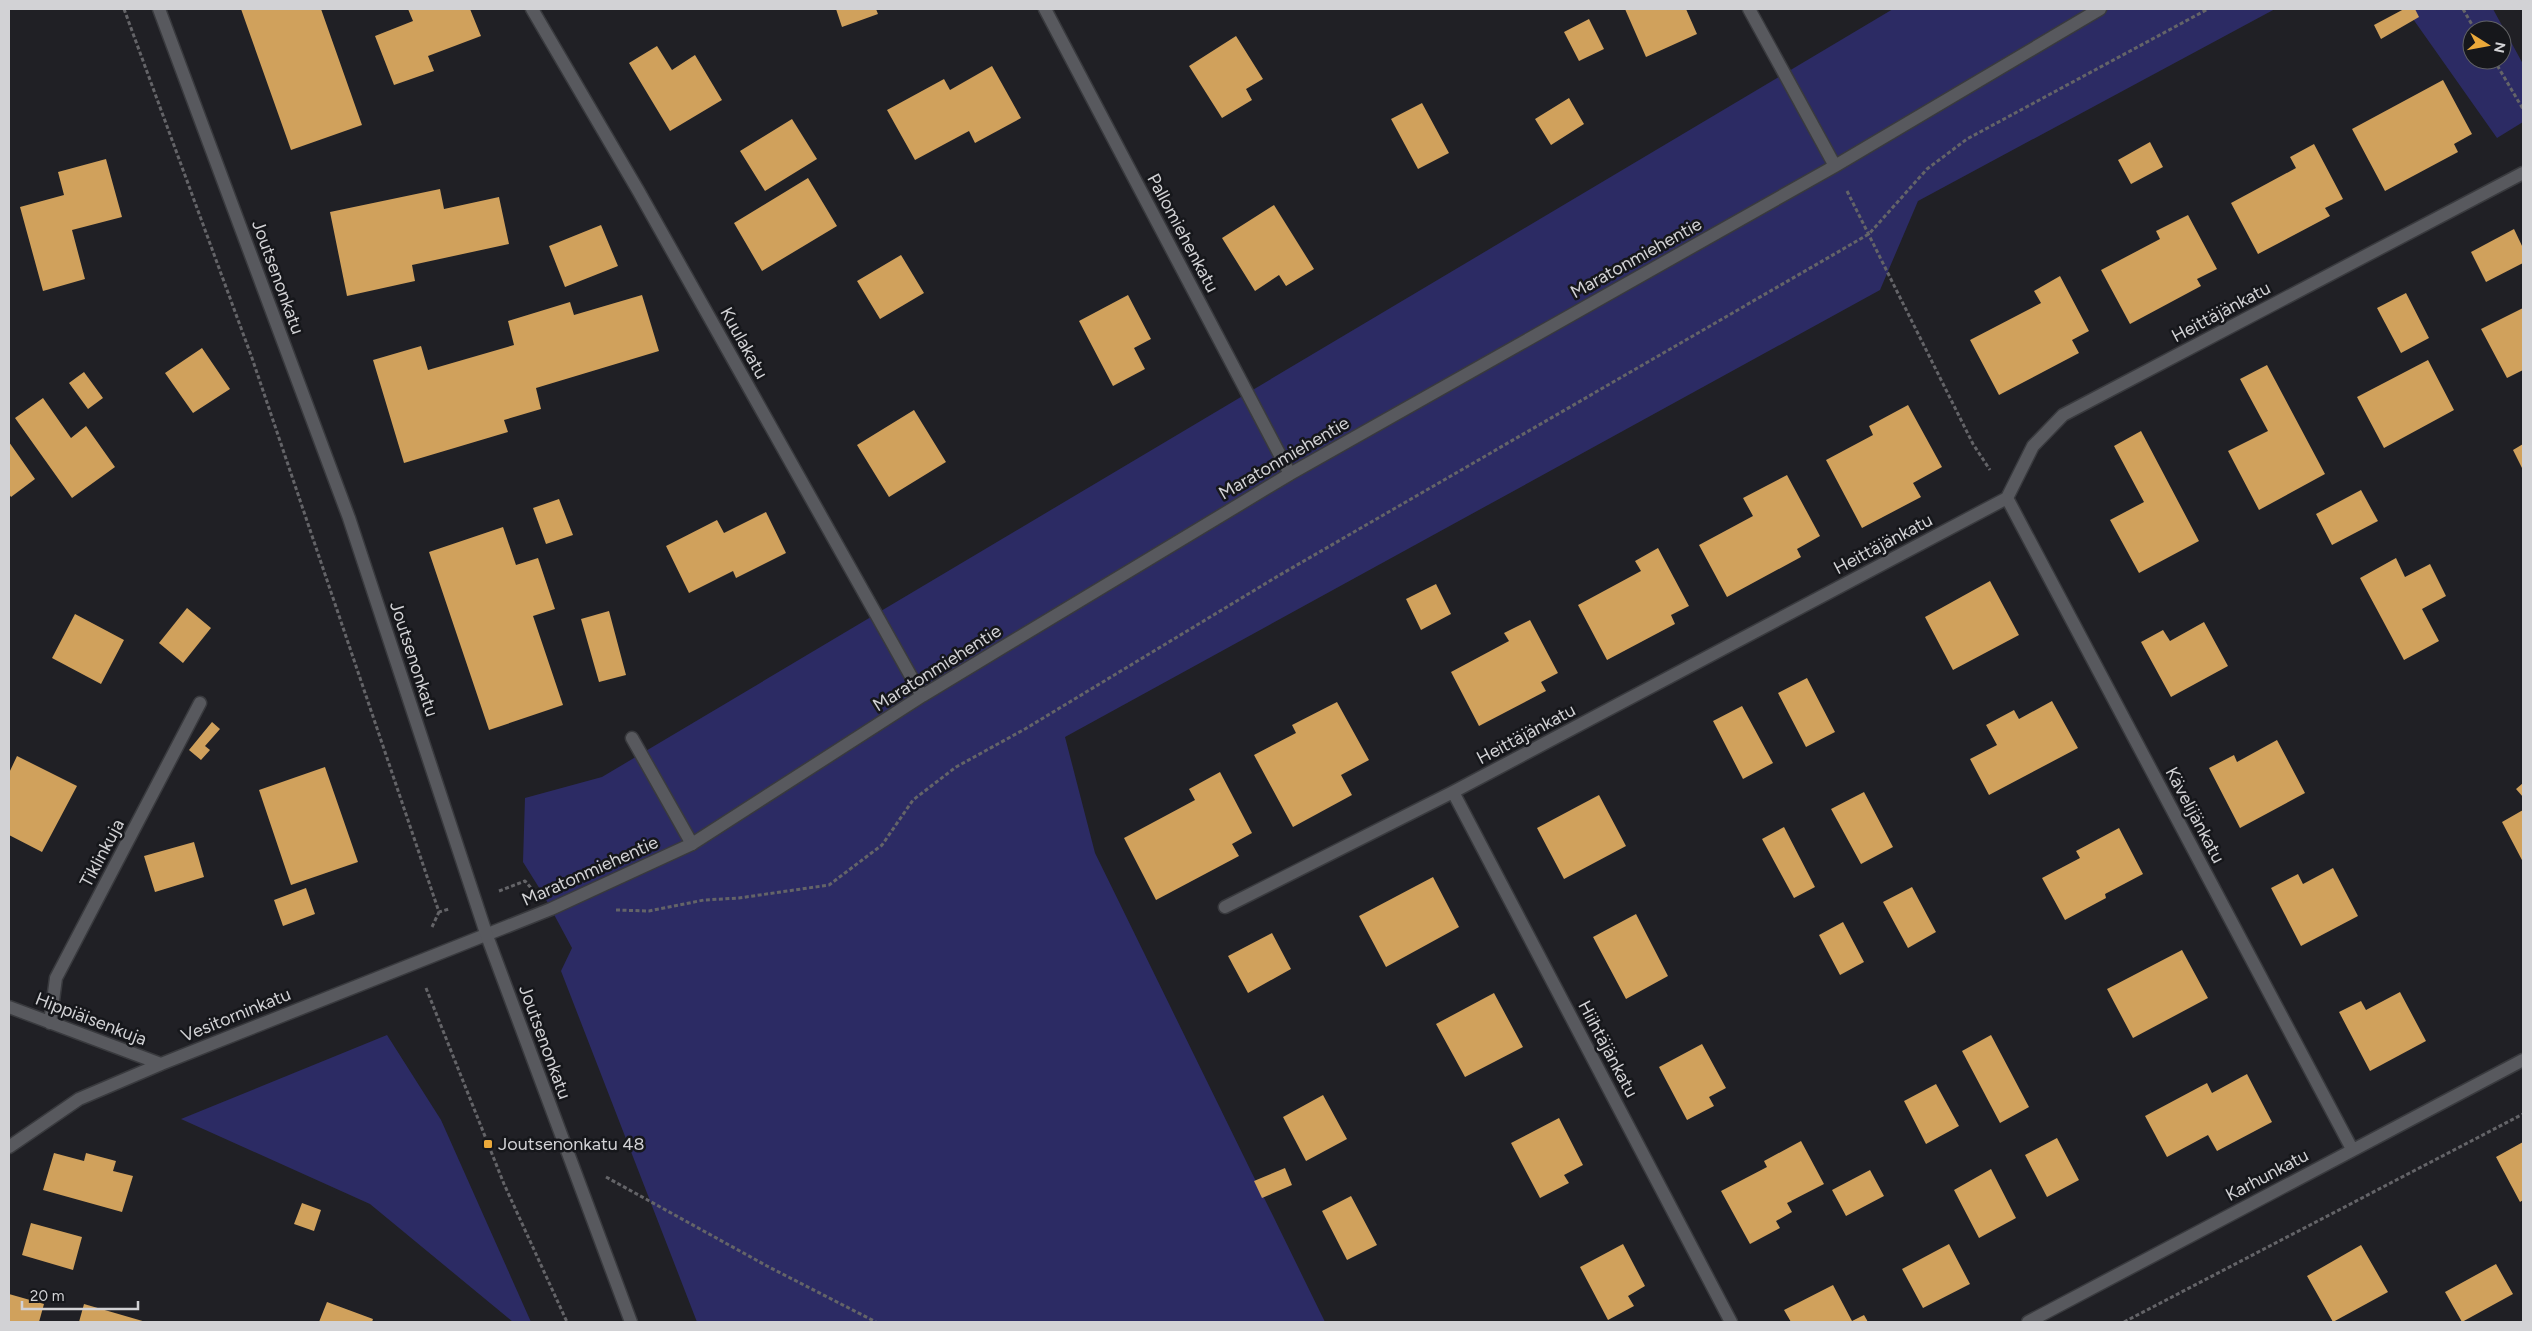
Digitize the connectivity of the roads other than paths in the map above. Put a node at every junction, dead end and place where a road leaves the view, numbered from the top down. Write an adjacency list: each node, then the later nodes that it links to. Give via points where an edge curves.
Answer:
1 (159, 9): 16 (street, Joutsenonkatu, via 349,518)
2 (532, 9): 10 (street, Kuulakatu, via 639,192)
3 (1045, 9): 8 (street, Pallomiehenkatu)
4 (1749, 9): 6 (street)
5 (2100, 9): 6 (street, Maratonmiehentie)
6 (1835, 166): 8 (street, Maratonmiehentie)
7 (2523, 174): 9 (street, Heittäjänkatu, via 2062,415 2033,446)
8 (1290, 474): 10 (street, Maratonmiehentie)
9 (2007, 498): 13 (street, Heittäjänkatu); 22 (street, Kävelijänkatu)
10 (922, 696): 14 (street, Maratonmiehentie)
11 (200, 703): 18 (street, Tiklinkuja, via 56,978)
12 (632, 738): 14 (street)
13 (1453, 792): 15 (street, Heittäjänkatu); 24 (street, Hiihtäjänkatu)
14 (692, 844): 16 (street, Maratonmiehentie)
15 (1225, 907)
16 (487, 936): 20 (street, Vesitorninkatu); 23 (street, Joutsenonkatu)
17 (9, 1007): 18 (street, Hippiäisenkuja)
18 (50, 1022): 20 (street, Hippiäisenkuja)
19 (2523, 1060): 22 (street, Karhunkatu)
20 (161, 1064): 21 (street, Vesitorninkatu, via 79,1099)
21 (9, 1147)
22 (2352, 1149): 25 (street, Karhunkatu)
23 (631, 1322)
24 (1732, 1322)
25 (2028, 1322)

